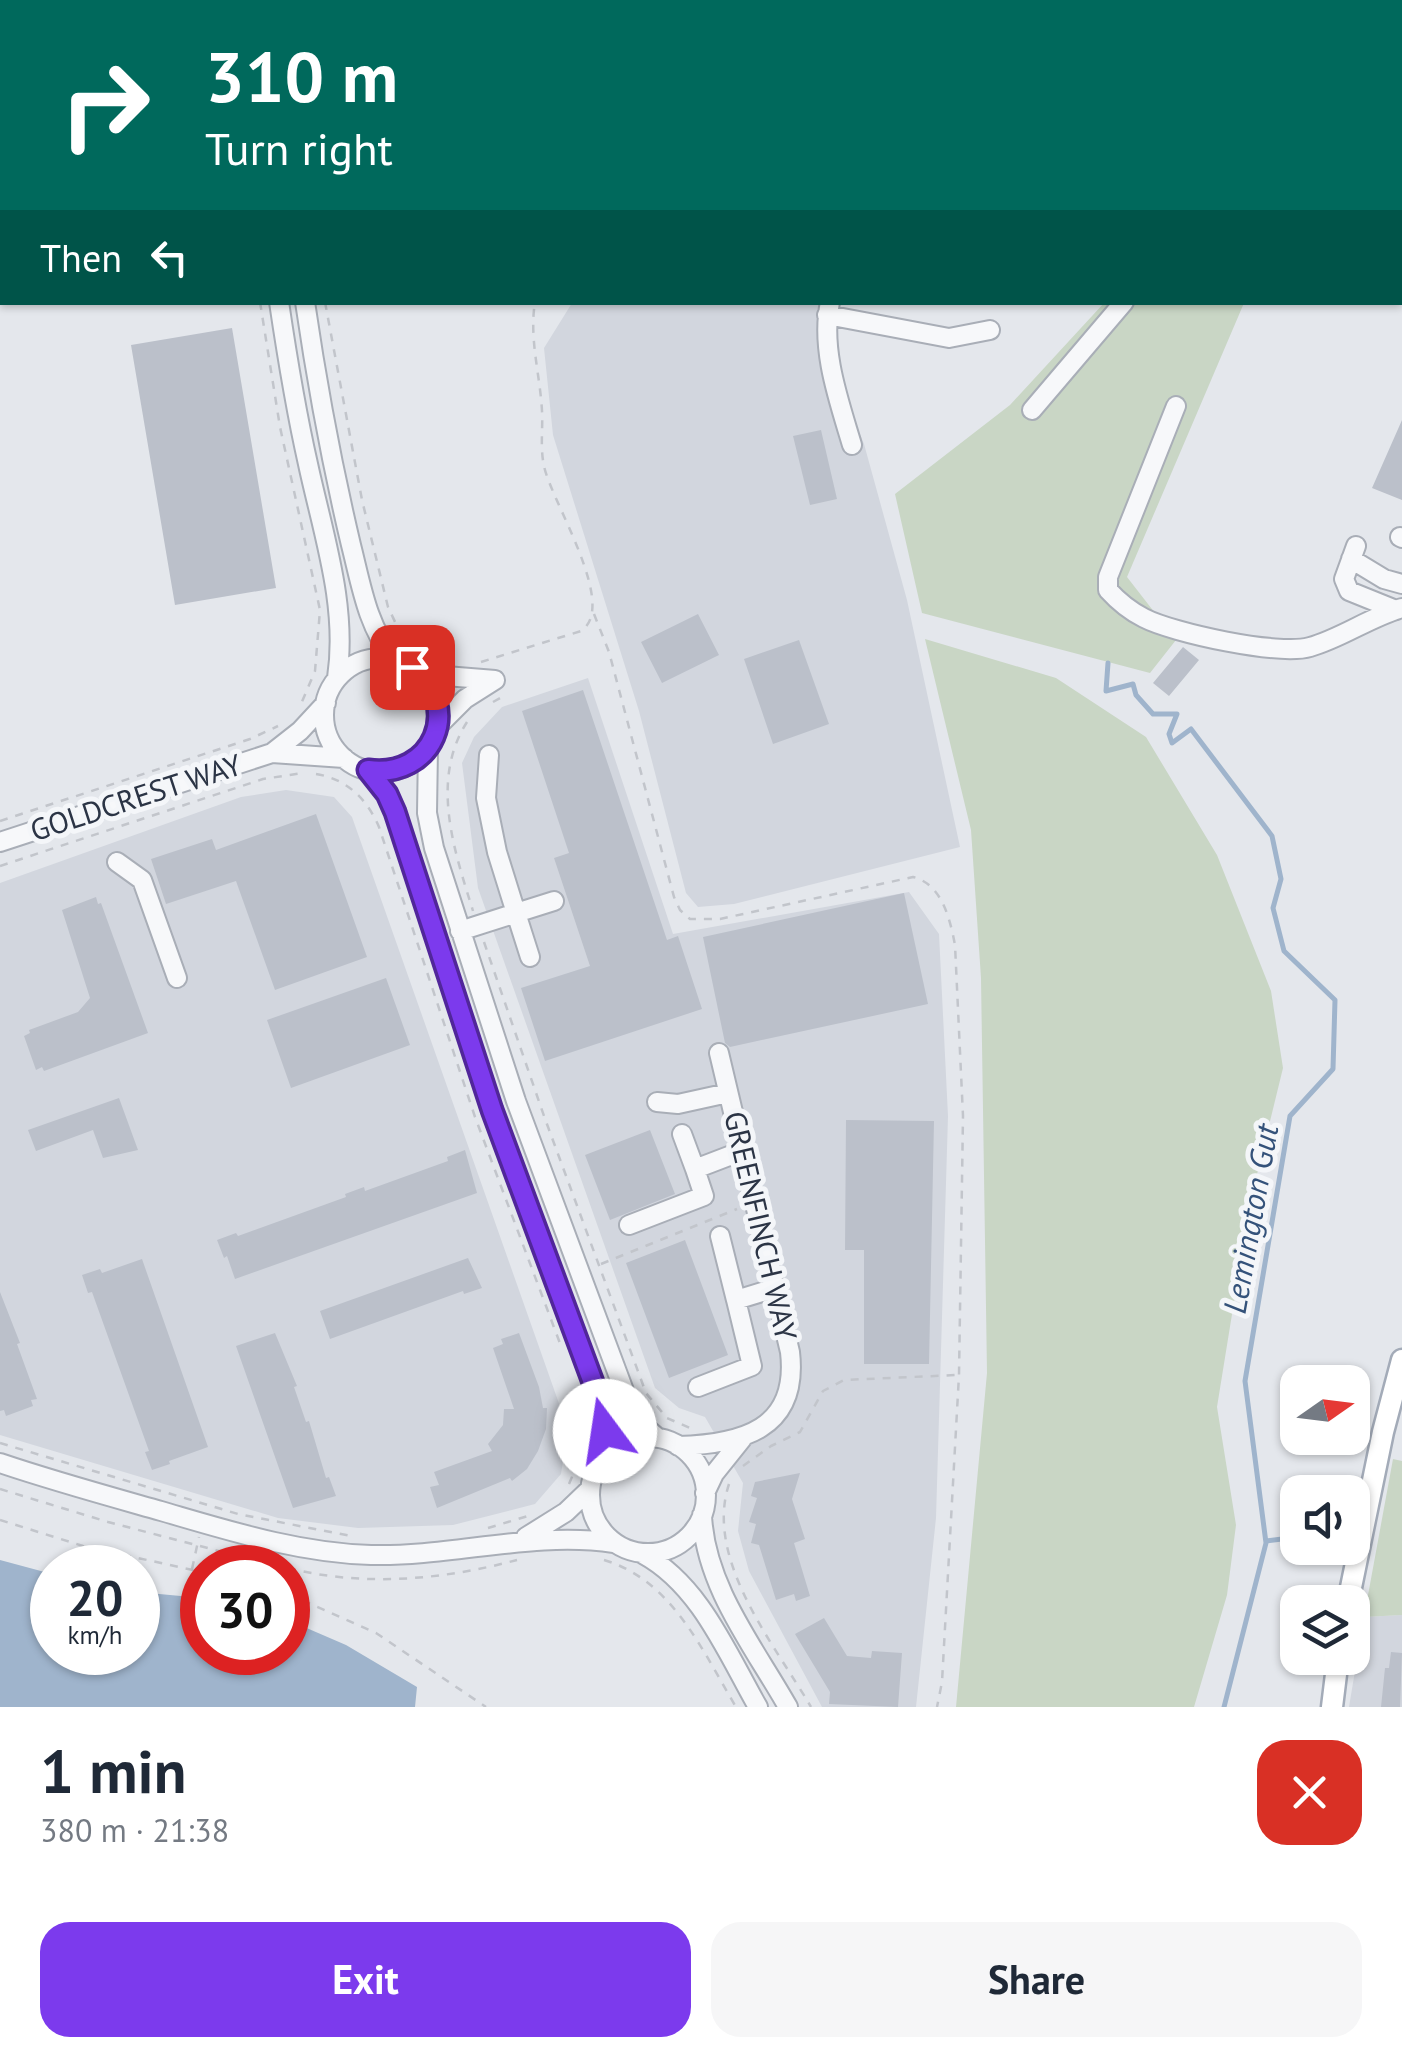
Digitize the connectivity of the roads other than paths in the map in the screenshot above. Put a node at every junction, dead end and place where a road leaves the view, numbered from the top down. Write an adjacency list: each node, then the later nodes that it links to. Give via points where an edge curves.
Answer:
1 (280, 305): 13 (street, via 339,612)
2 (305, 305): 11 (street, via 365,600)
3 (1121, 305): 7 (street)
4 (828, 309): 5 (street, via 949,338); 8 (street, via 838,398)
5 (990, 330)
6 (1176, 406): 10 (street, via 1108,577 1108,590 1119,602 1145,620 1198,636 1275,648 1307,648)
7 (1032, 410)
8 (852, 445)
9 (1402, 584): 10 (street, via 1384,579 1354,553 1344,578 1349,591)
10 (1399, 609)
11 (394, 658): 12 (street); 13 (street, via 367,659)
12 (421, 674): 15 (street, via 434,693); 15 (street, via 495,680)
13 (337, 678): 14 (street)
14 (326, 703): 17 (street); 19 (street, via 326,726)
15 (437, 727): 16 (street)
16 (428, 748): 20 (street, via 408,766); 25 (street, via 429,828)
17 (272, 753): 19 (street); 21 (street, GOLDCREST WAY)
18 (489, 755): 24 (street, via 486,798)
19 (344, 758): 20 (street)
20 (368, 770): 43 (street, via 395,812 487,1094 601,1404)
21 (0, 842)
22 (117, 862): 27 (street, via 142,880)
23 (554, 901): 24 (street)
24 (516, 913): 25 (street); 26 (street)
25 (469, 928): 40 (street, via 516,1101 622,1385)
26 (530, 956)
27 (176, 978)
28 (719, 1053): 29 (street, GREENFINCH WAY)
29 (728, 1092): 30 (street, via 678,1104); 32 (street, GREENFINCH WAY)
30 (656, 1102)
31 (682, 1134): 33 (street)
32 (742, 1152): 33 (street); 36 (street, GREENFINCH WAY)
33 (694, 1169): 34 (street, via 704,1196)
34 (629, 1225)
35 (720, 1236): 37 (street)
36 (775, 1288): 37 (street); 41 (street, GREENFINCH WAY, via 790,1352 789,1387 774,1417)
37 (736, 1300): 39 (street, via 752,1366)
38 (1402, 1360): 51 (main road)
39 (698, 1387)
40 (658, 1438): 42 (street); 43 (street, via 624,1442)
41 (742, 1440): 42 (street); 46 (street, GREENFINCH WAY)
42 (678, 1446): 46 (street, via 700,1472)
43 (600, 1461): 45 (street)
44 (0, 1463): 48 (street, via 281,1544 408,1556)
45 (590, 1489): 48 (street); 49 (street, via 593,1512)
46 (704, 1493): 47 (street)
47 (702, 1515): 50 (street, via 683,1540); 54 (street, via 706,1555)
48 (521, 1540): 49 (street)
49 (614, 1543): 50 (street)
50 (642, 1553): 53 (street, via 677,1578 700,1608)
51 (1352, 1585)
52 (1336, 1675): 55 (main road)
53 (758, 1707)
54 (788, 1707)
55 (1332, 1707)

